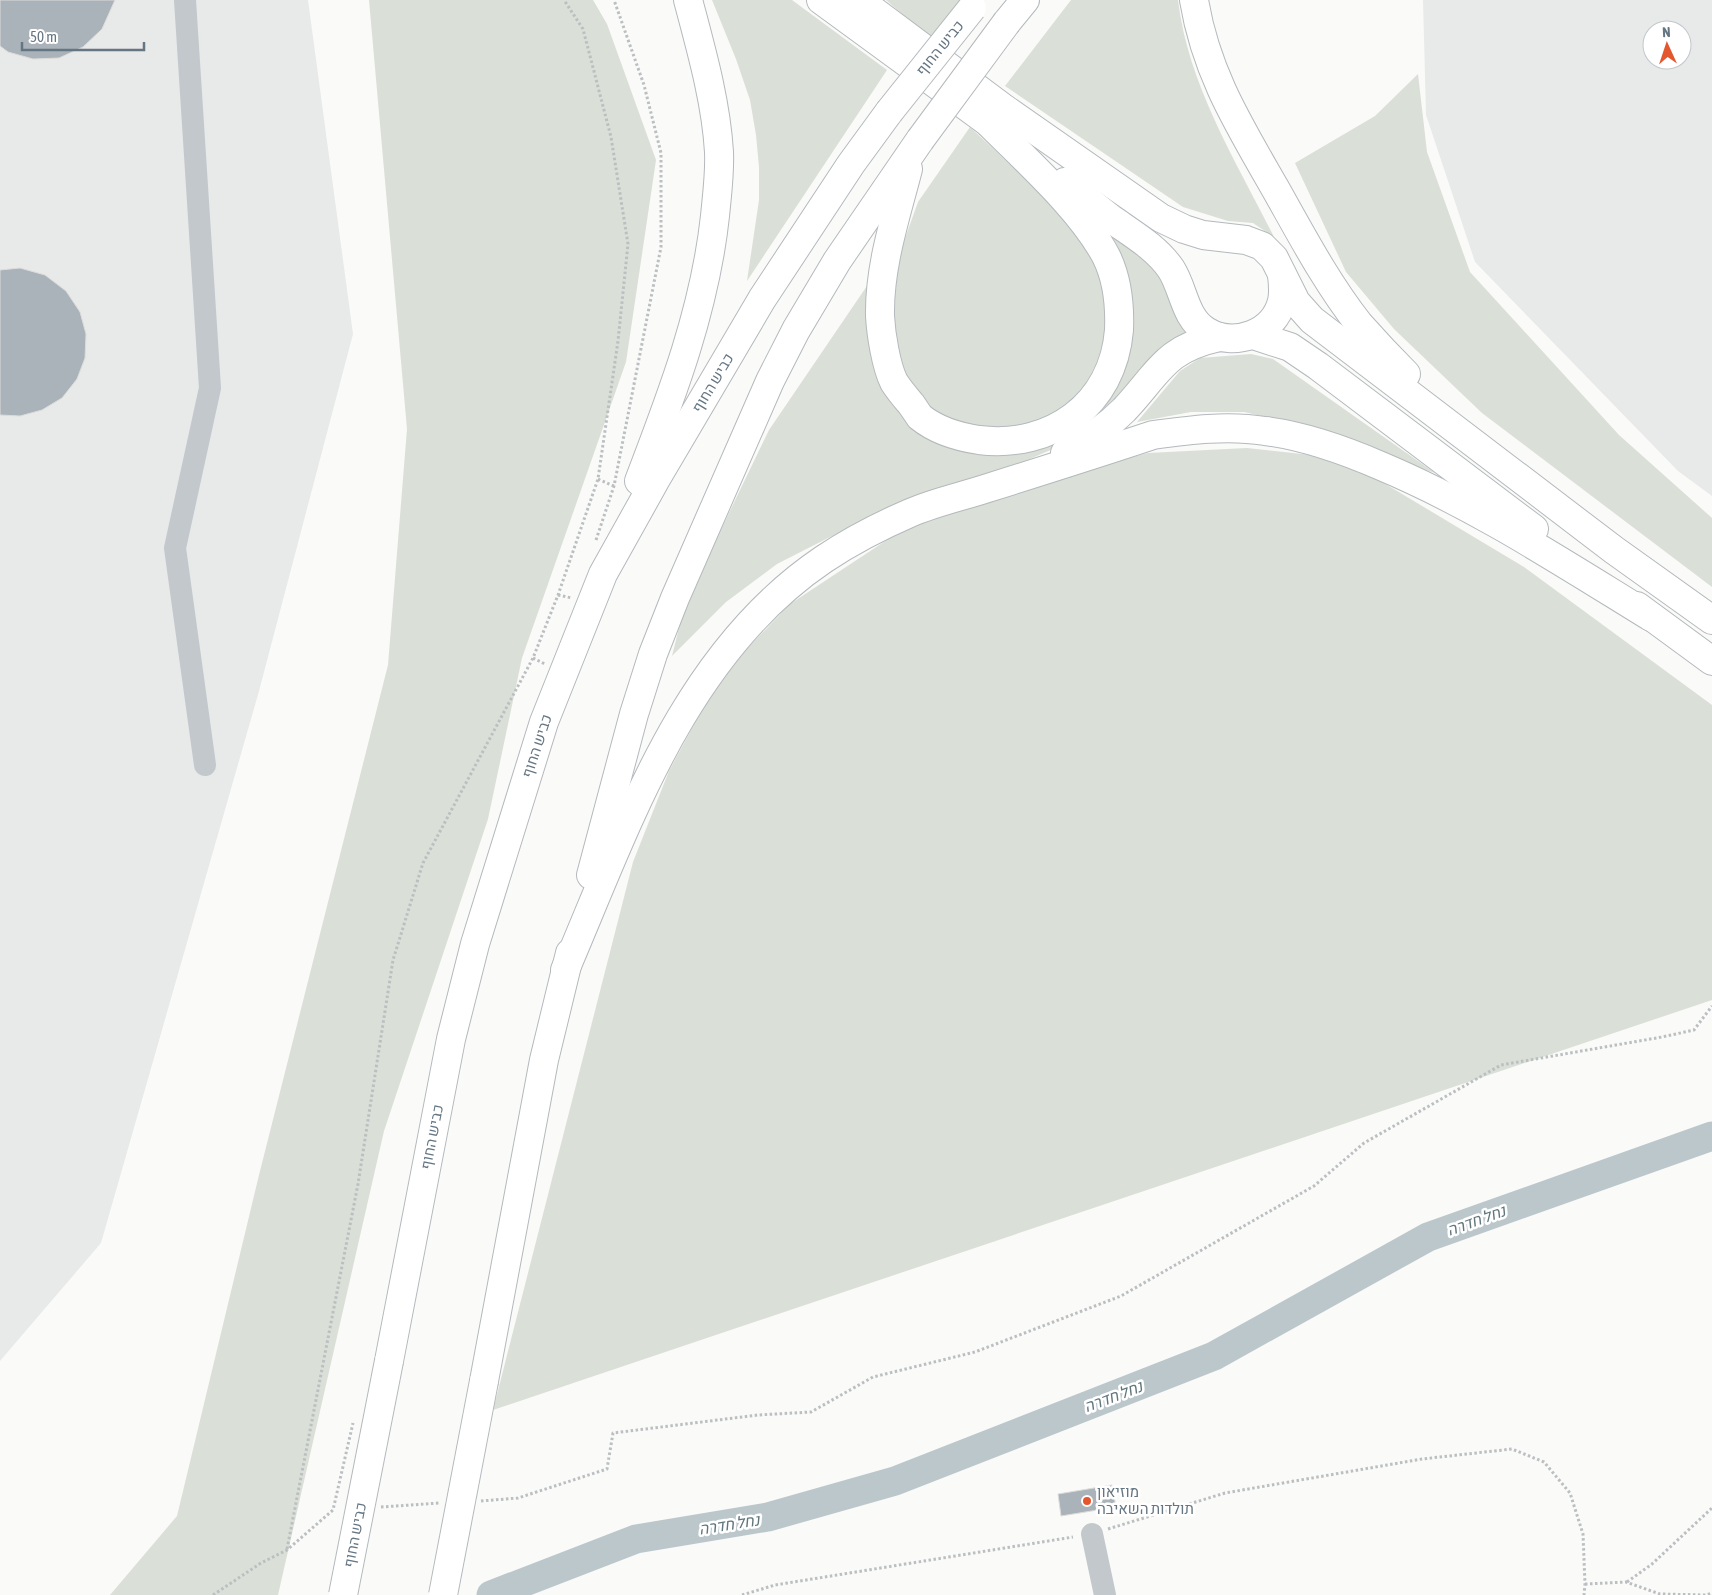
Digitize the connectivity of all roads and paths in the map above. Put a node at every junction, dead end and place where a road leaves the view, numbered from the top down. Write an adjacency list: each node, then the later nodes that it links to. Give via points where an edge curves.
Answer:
1 (185, 0): 28 (street, via 210,388 175,548)
2 (564, 0): 17 (path, via 583,29 611,137 628,244)
3 (688, 0): 20 (highway, via 714,111 719,153 712,238 693,327 670,399)
4 (821, 0): 11 (highway)
5 (859, 0): 10 (highway)
6 (864, 0): 10 (highway)
7 (1025, 0): 12 (highway, bridge)
8 (1194, 0): 16 (highway, via 1210,63 1222,93 1323,272 1359,324)
9 (976, 2): 20 (highway, כביש החוף, bridge, via 851,164 762,299)
10 (895, 27): 13 (highway, via 1002,107 1161,218 1203,235 1246,240 1262,246)
11 (983, 117): 12 (highway, via 1085,224 1106,257 1118,298 1118,341 1104,384 1092,400 1059,426 1035,436 1010,442 967,438 942,430 920,416 894,381 881,323 881,282); 15 (highway, via 1148,244 1174,274 1194,320)
12 (916, 144): 29 (highway, via 837,261 796,330 770,381 675,598 634,714)
13 (1282, 273): 14 (highway, via 1284,288 1276,316); 16 (highway, via 1296,302 1312,320)
14 (1253, 335): 15 (highway, via 1236,339); 23 (highway, via 1290,347 1318,366)
15 (1219, 337): 19 (highway, via 1176,353 1107,426 1083,443)
16 (1468, 437): 24 (highway, via 1614,550)
17 (598, 479): 18 (path); 21 (path)
18 (614, 486)
19 (988, 488): 23 (highway, via 1153,435 1192,429 1265,430 1350,453 1432,489 1508,530); 29 (highway, via 912,512 866,534 787,587 750,624 712,669 653,768)
20 (603, 574): 42 (highway, כביש החוף, bridge, via 544,722 475,944 451,1039)
21 (558, 595): 22 (path); 25 (path)
22 (575, 599)
23 (1651, 617): 26 (highway)
24 (1712, 620)
25 (532, 658): 27 (path); 38 (path, via 423,863 393,960 358,1184)
26 (1712, 661)
27 (550, 667)
28 (205, 765)
29 (565, 970): 43 (highway, bridge, via 544,1060)
30 (1712, 1006): 31 (path, via 1694,1030 1501,1065 1364,1143 1314,1186 1121,1296 975,1352 873,1377 811,1412 613,1432 608,1469 518,1498)
31 (479, 1501)
32 (450, 1503): 33 (path)
33 (372, 1508)
34 (1712, 1508): 39 (path, via 1652,1564)
35 (343, 1509): 36 (path)
36 (333, 1510)
37 (1092, 1534): 40 (path, via 1225,1493 1422,1459 1512,1450 1544,1462 1570,1493 1583,1534); 44 (path, via 774,1585); 45 (street)
38 (287, 1550)
39 (1626, 1582): 40 (path); 41 (path, via 1660,1594)
40 (1585, 1584): 46 (path)
41 (1712, 1593)
42 (343, 1595)
43 (443, 1595)
44 (742, 1595)
45 (1105, 1595)
46 (1584, 1595)

